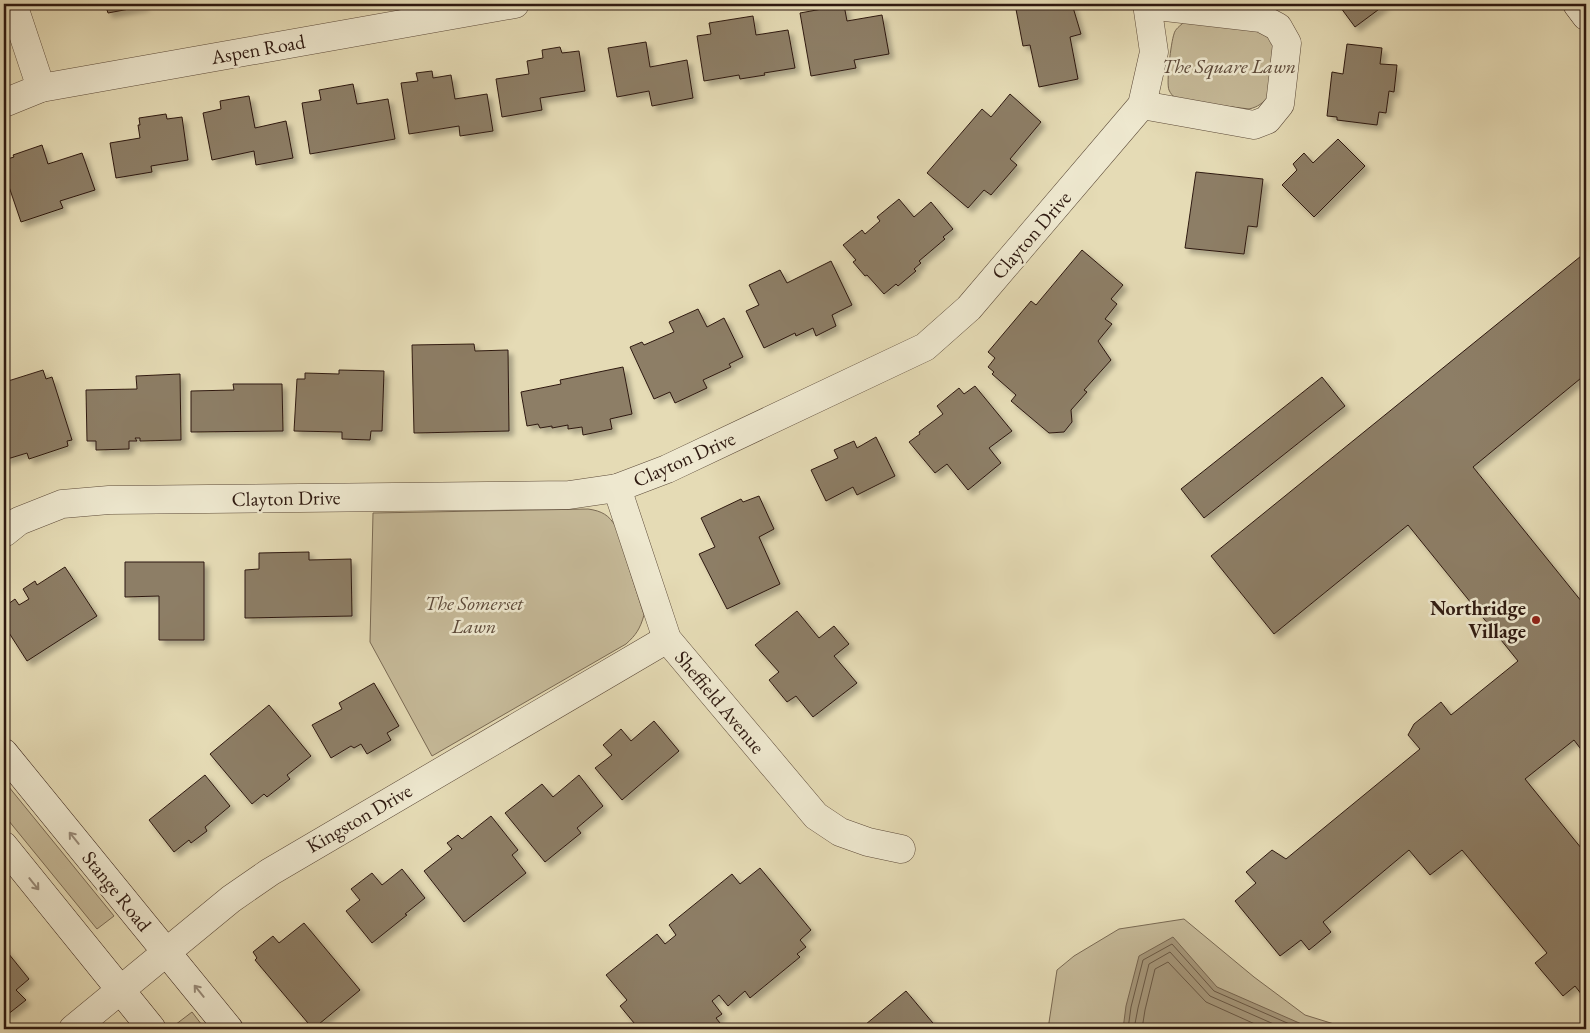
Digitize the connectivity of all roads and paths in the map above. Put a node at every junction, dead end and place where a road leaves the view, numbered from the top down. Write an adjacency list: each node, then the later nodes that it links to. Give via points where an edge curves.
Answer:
1 (13, 4): 6 (street)
2 (515, 4): 6 (street, Aspen Road)
3 (1147, 4): 8 (street, Clayton Drive, via 1154,52); 8 (street, via 1260,18 1278,27 1287,43 1280,104 1267,120 1254,124)
4 (1576, 4): 5 (street)
5 (1586, 16)
6 (41, 88): 7 (street, Aspen Road)
7 (4, 104)
8 (1142, 105): 9 (street, Clayton Drive, via 968,308 925,347 667,469)
9 (617, 488): 10 (street, Clayton Drive, via 569,495 110,500 62,504 19,521); 11 (street, Sheffield Avenue)
10 (4, 532)
11 (667, 639): 14 (street, Sheffield Avenue, via 816,816 840,832); 15 (street, Kingston Drive, via 270,872 231,899)
12 (4, 753): 15 (street, Stange Road, one-way to 12)
13 (4, 846): 16 (street, one-way to 16)
14 (900, 849)
15 (167, 952): 16 (street, Kingston Drive); 19 (street, Stange Road, one-way to 15)
16 (121, 990): 17 (street, Kingston Drive); 18 (street)
17 (73, 1029)
18 (152, 1029)
19 (229, 1029)

